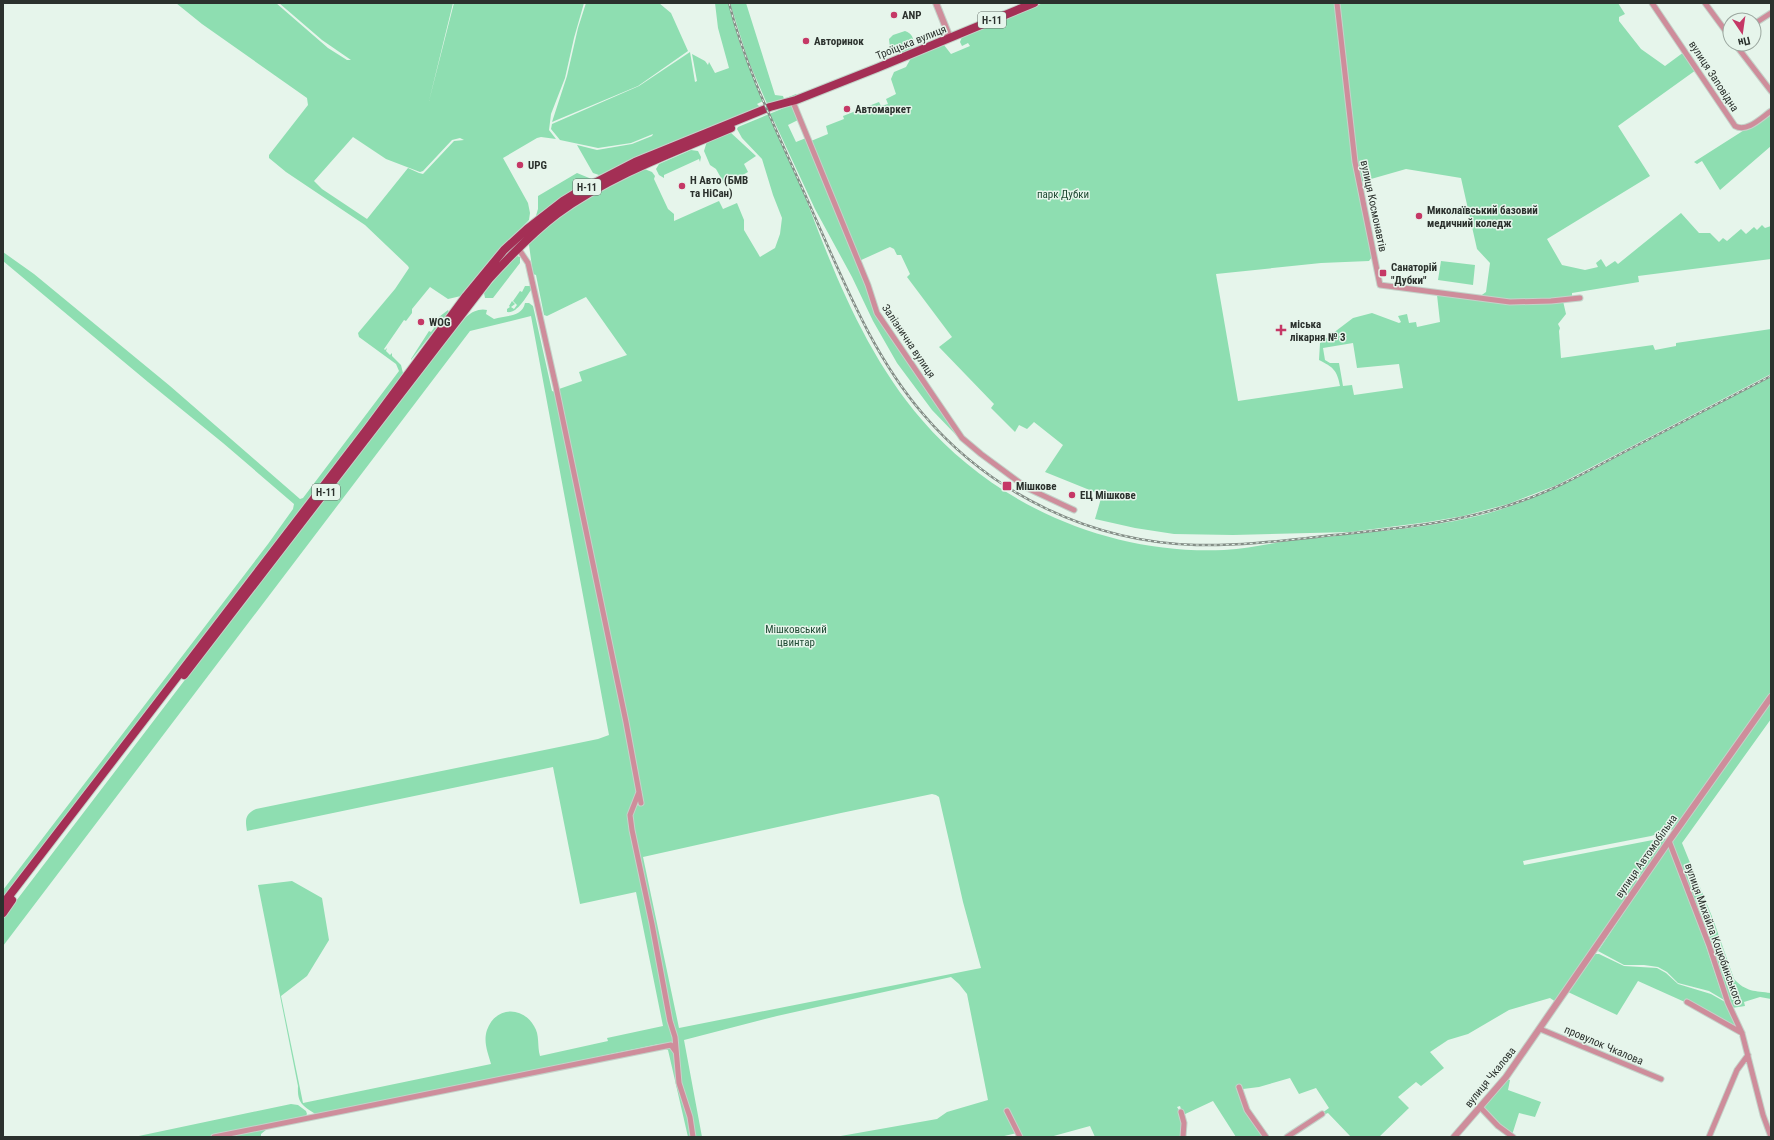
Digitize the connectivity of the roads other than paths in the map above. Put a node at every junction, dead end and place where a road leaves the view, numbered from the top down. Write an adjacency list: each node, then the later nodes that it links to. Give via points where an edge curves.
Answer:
1 (936, 3): 9 (street)
2 (1034, 3): 9 (main road, Троїцька вулиця / Н-11)
3 (1337, 3): 15 (street, вулиця Космонавтів, via 1355,162 1380,285 1510,302)
4 (1652, 3): 13 (street, вулиця Заповідна, via 1735,126 1749,126)
5 (1707, 4): 8 (street)
6 (1771, 13): 7 (street)
7 (1762, 19)
8 (1722, 26)
9 (950, 38): 12 (main road, Троїцька вулиця / Н-11)
10 (1741, 52): 11 (street)
11 (1771, 91)
12 (795, 101): 14 (main road, Н-11, via 606,184 557,214); 16 (street, Залізнична вулиця, via 868,285 875,310 956,431 981,454 1027,488); 21 (main road, Н-11, via 770,106 603,178 558,206 504,250 466,296)
13 (1771, 111)
14 (518, 248): 18 (street, via 528,263 556,387); 22 (main road, Н-11, via 489,280)
15 (1580, 298)
16 (1074, 510)
17 (1771, 697): 20 (street, вулиця Автомобільна)
18 (639, 791): 19 (street); 26 (street, via 630,815 632,830 652,924)
19 (641, 802)
20 (1671, 837): 24 (street, вулиця Автомобільна); 25 (street, вулиця Михайла Коцюбинського, via 1729,1005)
21 (3, 904)
22 (3, 913)
23 (1688, 1002): 25 (street)
24 (1540, 1029): 30 (street, провулок Чкалова); 32 (street, вулиця Чкалова, via 1506,1078)
25 (1742, 1033): 27 (street, вулиця Михайла Коцюбинського)
26 (673, 1045): 36 (street); 37 (street, via 679,1083 689,1112)
27 (1748, 1055): 28 (street); 29 (street, вулиця Михайла Коцюбинського)
28 (1739, 1068): 29 (street); 44 (street)
29 (1751, 1068): 45 (street, вулиця Михайла Коцюбинського)
30 (1661, 1079)
31 (1239, 1087): 40 (street, via 1247,1110)
32 (1480, 1107): 42 (street, вулиця Чкалова); 43 (street)
33 (1007, 1111): 38 (street)
34 (1182, 1112): 39 (street)
35 (1322, 1114): 41 (street)
36 (214, 1137)
37 (693, 1137)
38 (1020, 1137)
39 (1183, 1137)
40 (1266, 1137)
41 (1287, 1137)
42 (1454, 1137)
43 (1513, 1137)
44 (1709, 1137)
45 (1771, 1137)

